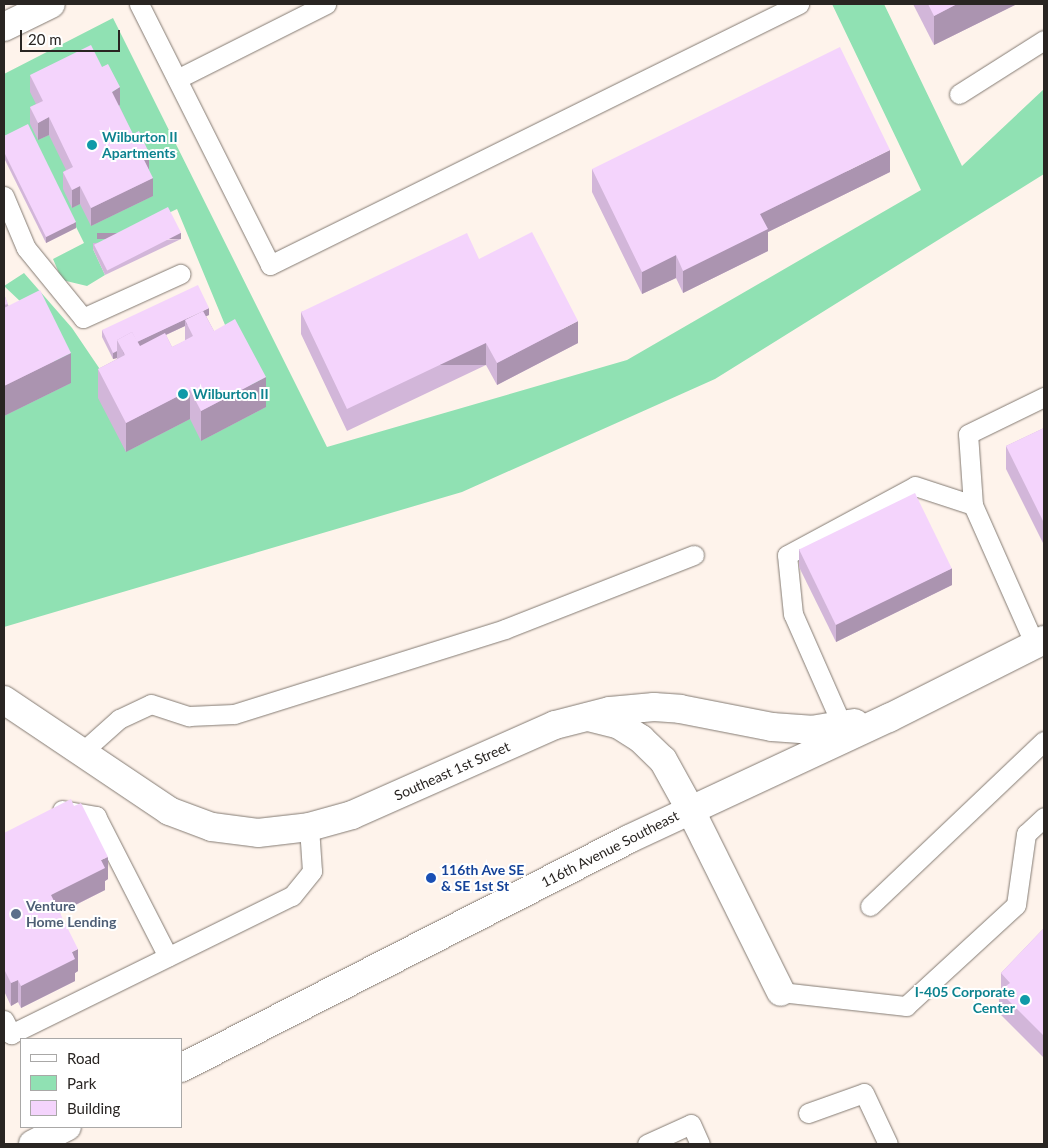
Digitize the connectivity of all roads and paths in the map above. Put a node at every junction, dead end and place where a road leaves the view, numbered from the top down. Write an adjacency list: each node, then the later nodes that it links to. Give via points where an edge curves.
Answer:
1 (51, 4): 5 (main road)
2 (139, 4): 7 (lane)
3 (326, 4): 7 (lane)
4 (799, 4): 7 (lane, via 270,266)
5 (4, 27)
6 (1044, 40): 8 (lane)
7 (177, 79)
8 (959, 94)
9 (4, 196): 10 (lane, via 26,248 83,318)
10 (180, 274)
11 (1044, 397): 12 (lane, via 968,434)
12 (973, 505): 14 (lane); 18 (lane, via 915,486 787,555 794,614)
13 (694, 555): 20 (lane, via 505,630 234,714 189,716 151,704 119,718)
14 (1040, 642): 17 (main road, 116th Avenue Southeast)
15 (4, 700): 20 (main road, Southeast 1st Street)
16 (584, 715): 18 (main road, Southeast 1st Street, via 654,707 772,727 811,730); 21 (main road, via 620,725 641,738 663,760); 24 (main road, Southeast 1st Street, via 379,804)
17 (889, 718): 18 (main road, Southeast 1st Street); 21 (main road, 116th Avenue Southeast)
18 (842, 725)
19 (1044, 741): 25 (lane)
20 (81, 753): 24 (main road, Southeast 1st Street, via 169,811 212,827 258,833)
21 (690, 809): 27 (main road); 29 (main road, 116th Avenue Southeast)
22 (48, 818): 26 (lane, via 65,809 96,816)
23 (1044, 818): 27 (lane, via 1026,834 1016,905 906,1006)
24 (309, 826): 26 (lane, via 312,872 292,896)
25 (870, 906)
26 (168, 957): 28 (lane, via 11,1034)
27 (781, 992)
28 (4, 1020)
29 (182, 1067)
30 (808, 1113): 35 (lane, via 864,1093)
31 (65, 1128): 32 (main road)
32 (33, 1144)
33 (647, 1144): 34 (lane, via 691,1124)
34 (700, 1144)
35 (888, 1144)

